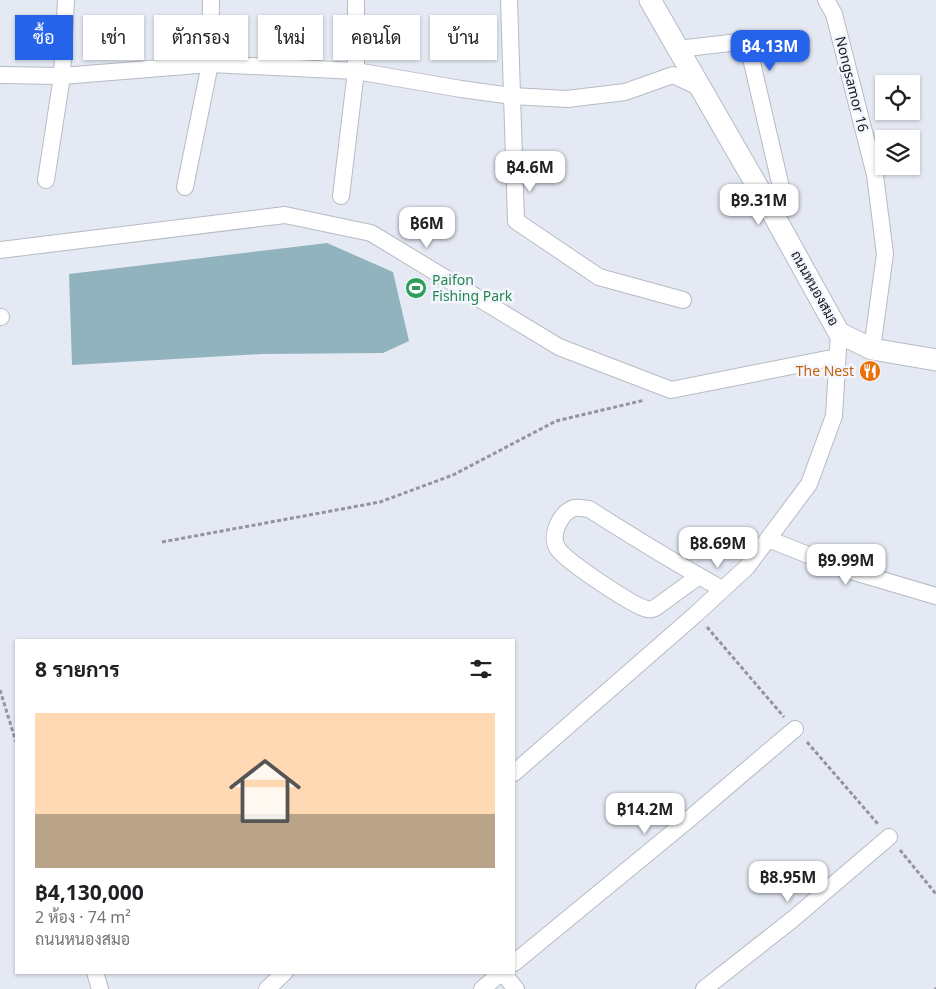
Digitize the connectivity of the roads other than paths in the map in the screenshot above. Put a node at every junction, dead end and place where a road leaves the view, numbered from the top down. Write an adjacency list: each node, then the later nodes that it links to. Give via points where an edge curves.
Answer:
1 (66, 0): 11 (street)
2 (211, 0): 8 (street)
3 (356, 0): 9 (street)
4 (509, 0): 13 (street)
5 (650, 0): 7 (street, ถนนหนองสมอ)
6 (826, 0): 21 (street, Nongsamor 16, via 834,14 875,175 885,254)
7 (678, 49): 12 (street, ถนนหนองสมอ); 17 (street, via 747,41)
8 (210, 64): 9 (street); 11 (street); 15 (street)
9 (356, 71): 13 (street); 16 (street)
10 (0, 74): 11 (street)
11 (62, 76): 14 (street)
12 (699, 87): 13 (street, via 674,75 625,92 567,99); 20 (street, ถนนหนองสมอ)
13 (512, 96): 19 (street, via 516,221 599,277)
14 (46, 180)
15 (185, 187)
16 (341, 196)
17 (784, 200)
18 (0, 250): 22 (street, via 285,215 371,233 560,347 671,390)
19 (683, 300)
20 (840, 333): 21 (street, ถนนหนองสมอ); 22 (street)
21 (872, 349): 23 (street, ถนนหนองสมอ)
22 (838, 357): 24 (street, via 834,416 809,484)
23 (936, 360)
24 (768, 539): 26 (street, via 747,567); 27 (street, via 841,568)
25 (698, 576): 25 (street, via 589,510 576,507 568,512 560,519 554,535 558,549 581,568 636,605 649,610); 26 (street)
26 (722, 589): 29 (street)
27 (936, 596)
28 (795, 729): 31 (street)
29 (515, 772)
30 (889, 837): 40 (street)
31 (515, 962)
32 (96, 974): 36 (street)
33 (283, 974): 37 (street)
34 (500, 974): 38 (street)
35 (504, 974): 39 (street)
36 (100, 989)
37 (266, 989)
38 (482, 989)
39 (516, 989)
40 (704, 989)

